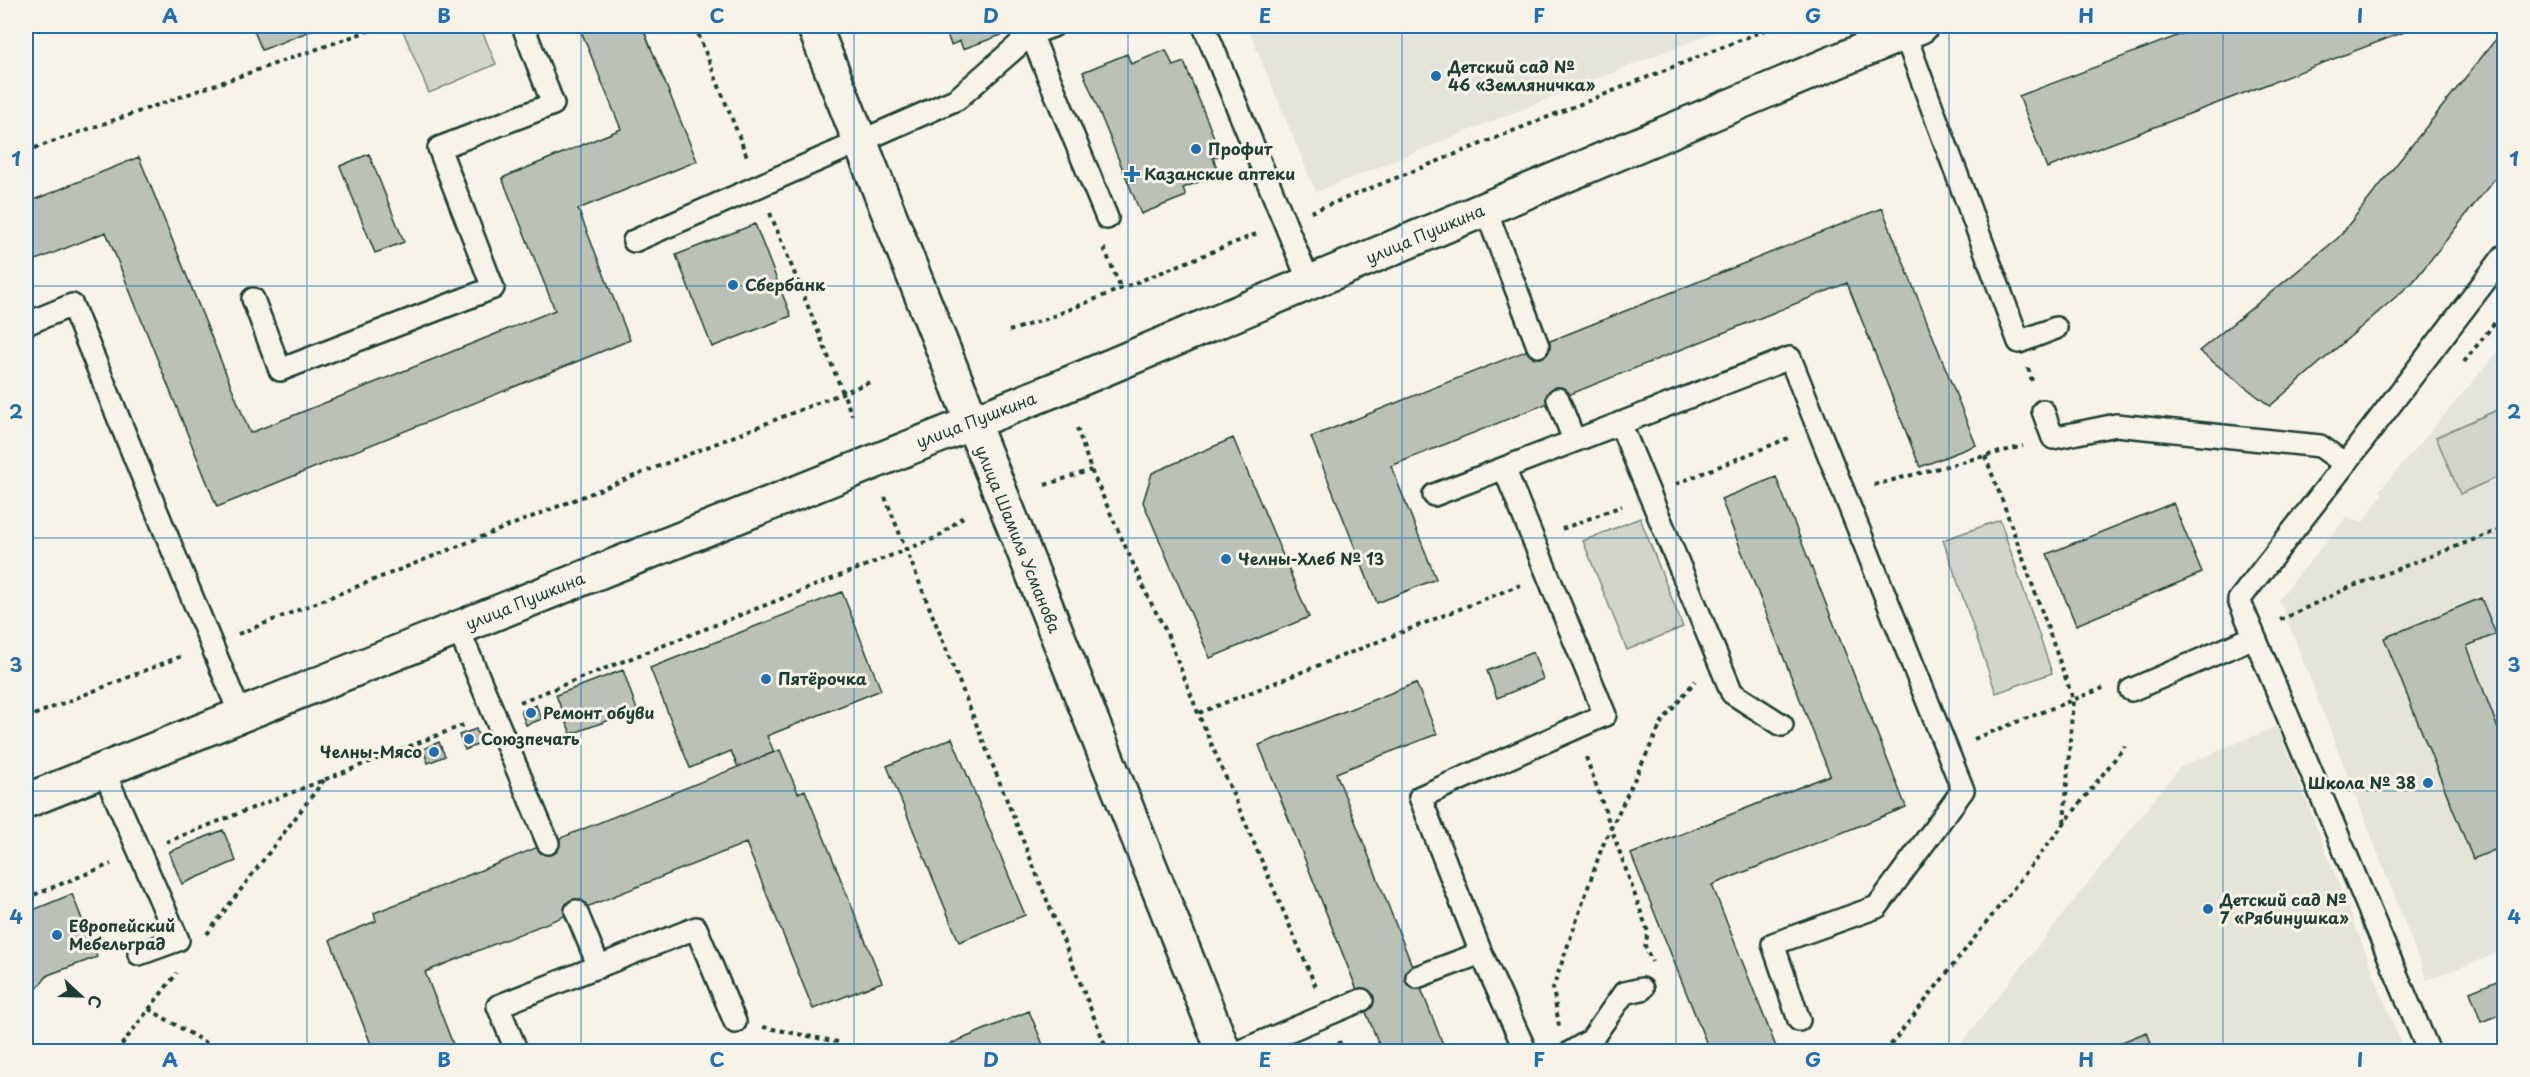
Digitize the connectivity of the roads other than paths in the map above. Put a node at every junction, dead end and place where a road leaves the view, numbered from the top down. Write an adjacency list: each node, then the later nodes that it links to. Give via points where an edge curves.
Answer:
1 (523, 26): 13 (lane, via 553,104 439,148 493,288 280,370)
2 (814, 26): 7 (street, улица Шамиля Усманова)
3 (1053, 26): 6 (lane)
4 (1204, 26): 12 (lane)
5 (1912, 29): 8 (street, улица Пушкина); 15 (lane, via 2019,342)
6 (1031, 34): 7 (lane, via 957,99); 9 (lane)
7 (860, 141): 10 (lane); 19 (street, улица Шамиля Усманова)
8 (1485, 208): 12 (street, улица Пушкина); 16 (lane)
9 (1107, 218)
10 (634, 241)
11 (2505, 256): 22 (lane)
12 (1310, 284): 19 (street, улица Пушкина)
13 (253, 299)
14 (26, 324): 28 (lane, via 72,305)
15 (2056, 328)
16 (1538, 346)
17 (1558, 399): 21 (lane)
18 (2043, 411): 22 (lane, via 2053,438 2116,425 2320,446)
19 (972, 422): 25 (street, улица Пушкина); 43 (street, улица Шамиля Усманова)
20 (1620, 423): 21 (lane); 29 (lane, via 1732,693); 40 (lane, via 1790,358 1962,790 1876,907 1773,944)
21 (1574, 440): 23 (lane)
22 (2345, 464): 26 (lane, via 2239,600)
23 (1504, 468): 24 (lane); 34 (lane, via 1605,715 1420,797)
24 (1434, 495)
25 (458, 628): 28 (street, улица Пушкина); 32 (lane)
26 (2254, 637): 27 (lane); 47 (lane)
27 (2131, 690)
28 (240, 714): 30 (street, улица Пушкина)
29 (1782, 725)
30 (104, 769): 31 (street, улица Пушкина); 35 (lane, via 178,940)
31 (26, 801)
32 (548, 843)
33 (576, 911): 36 (lane)
34 (1481, 953): 37 (lane); 45 (lane)
35 (139, 954)
36 (598, 967): 41 (lane, via 696,928); 42 (lane, via 498,1006)
37 (1417, 977)
38 (1642, 989): 46 (lane, via 1624,993 1591,1040)
39 (1362, 1000): 44 (lane)
40 (1799, 1020)
41 (735, 1022)
42 (517, 1052)
43 (1224, 1052)
44 (1239, 1052)
45 (1526, 1052)
46 (1571, 1052)
47 (2429, 1052)

